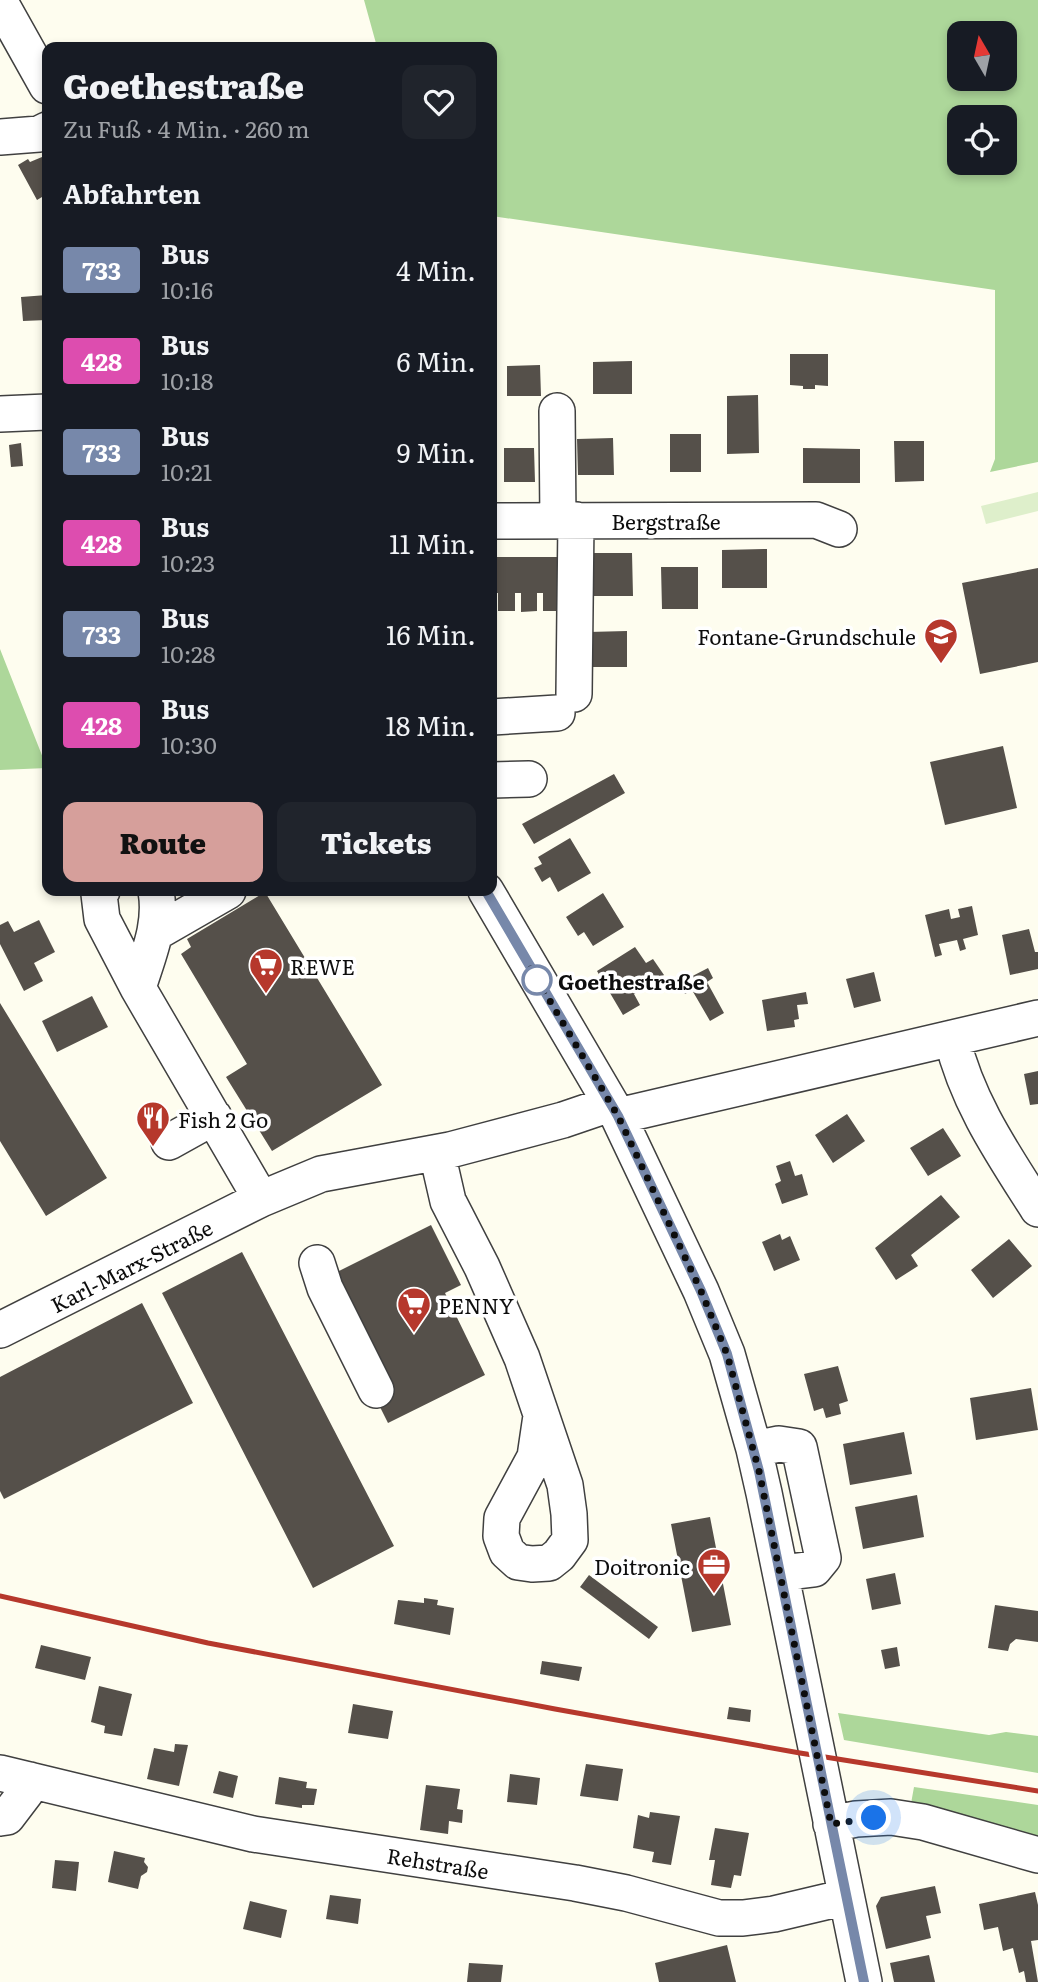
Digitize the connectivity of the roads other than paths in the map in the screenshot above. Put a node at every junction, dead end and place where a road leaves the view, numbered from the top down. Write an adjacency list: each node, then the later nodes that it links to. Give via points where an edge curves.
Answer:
1 (0, 2): 2 (street)
2 (42, 77)
3 (42, 132): 4 (street)
4 (0, 137)
5 (557, 411): 8 (street)
6 (42, 412): 7 (street)
7 (0, 414)
8 (567, 520): 9 (street, Bergstraße); 10 (street, Bergstraße, via 816,520); 11 (street, via 565,703)
9 (497, 521)
10 (839, 529)
11 (497, 717)
12 (529, 779): 13 (street)
13 (497, 780)
14 (99, 896): 19 (street, via 102,919)
15 (157, 896): 18 (street)
16 (219, 896): 18 (street)
17 (489, 896): 22 (street)
18 (155, 933): 19 (street)
19 (138, 988): 23 (street)
20 (1038, 1018): 21 (street)
21 (952, 1038): 22 (street); 27 (street, via 958,1065 997,1147)
22 (614, 1110): 25 (street, Karl-Marx-Straße); 34 (street, via 727,1354 754,1450)
23 (214, 1117): 24 (street); 26 (street)
24 (169, 1142)
25 (437, 1153): 26 (street, Karl-Marx-Straße, via 321,1174); 31 (street, via 448,1201 513,1337)
26 (261, 1199): 29 (street, Karl-Marx-Straße)
27 (1038, 1209)
28 (317, 1263): 30 (street)
29 (0, 1330)
30 (376, 1390)
31 (541, 1416)
32 (15, 1776): 33 (street, Rehstraße, via 26,1792 7,1817); 36 (street, Rehstraße, via 253,1834 613,1890 719,1918 774,1914)
33 (0, 1818)
34 (831, 1824): 35 (street, via 891,1817); 36 (street)
35 (1038, 1855)
36 (846, 1897): 37 (street)
37 (864, 1982)

